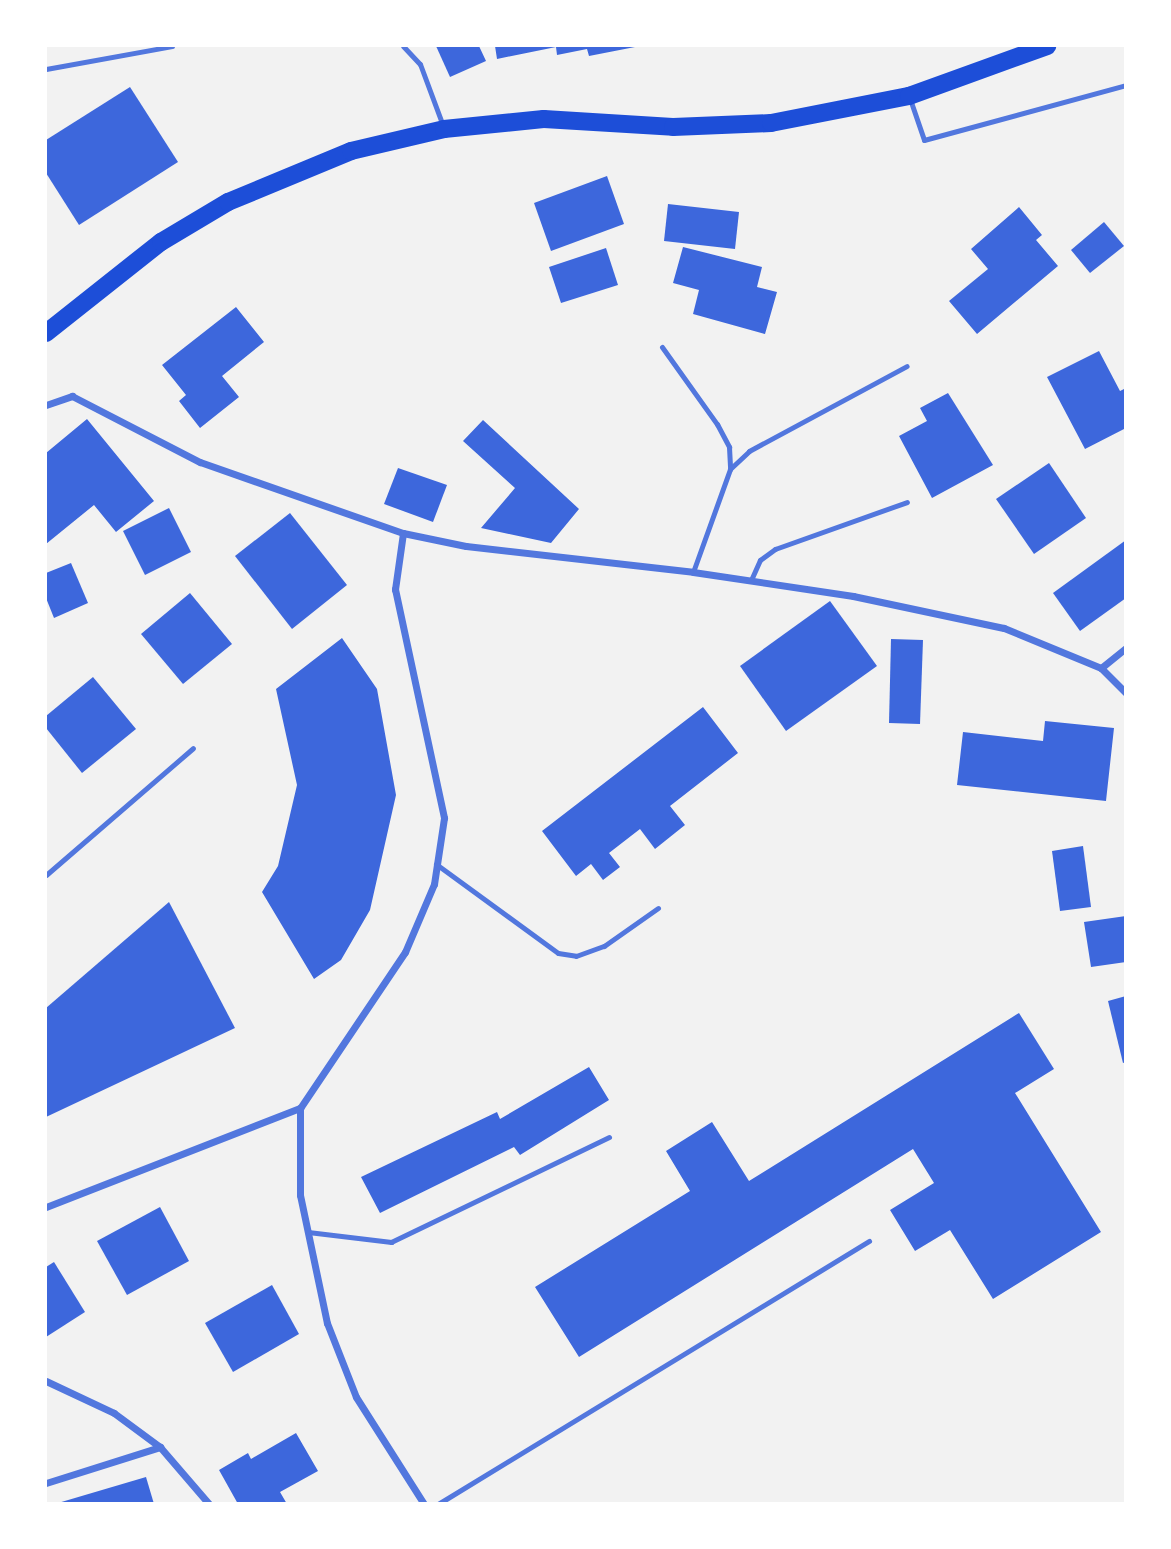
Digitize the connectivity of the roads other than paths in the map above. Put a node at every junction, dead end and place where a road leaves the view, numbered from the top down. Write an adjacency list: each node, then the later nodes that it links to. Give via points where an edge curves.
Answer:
1 (172, 46): 4 (lane)
2 (403, 46): 7 (lane, via 420,64)
3 (1047, 46): 6 (main road)
4 (46, 69)
5 (1125, 85): 6 (lane, via 924,140)
6 (909, 96): 7 (main road, via 771,123 673,127 544,119)
7 (444, 129): 8 (main road, via 351,151 228,202 126,267)
8 (46, 333)
9 (662, 347): 12 (lane, via 718,424 729,447)
10 (907, 366): 12 (lane, via 749,451)
11 (46, 405): 14 (street, via 72,396 200,462)
12 (730, 469): 15 (lane)
13 (907, 502): 16 (lane, via 775,549 760,560)
14 (403, 533): 15 (street, via 467,546); 21 (street, via 395,589 444,818)
15 (693, 572): 16 (street)
16 (751, 580): 18 (street, via 1004,628)
17 (1125, 648): 18 (street)
18 (1101, 668): 19 (street)
19 (1125, 693)
20 (193, 748): 22 (lane)
21 (436, 864): 23 (lane, via 558,953 576,956 604,946); 24 (street, via 434,884 405,952)
22 (46, 874)
23 (658, 908)
24 (300, 1108): 26 (street); 27 (street, via 300,1195)
25 (609, 1137): 27 (lane, via 391,1242)
26 (46, 1207)
27 (308, 1232): 33 (street, via 327,1323 356,1397)
28 (869, 1241): 34 (lane)
29 (46, 1381): 30 (street, via 114,1413)
30 (160, 1447): 31 (street); 32 (street)
31 (46, 1483)
32 (209, 1503)
33 (424, 1503)
34 (438, 1503)

